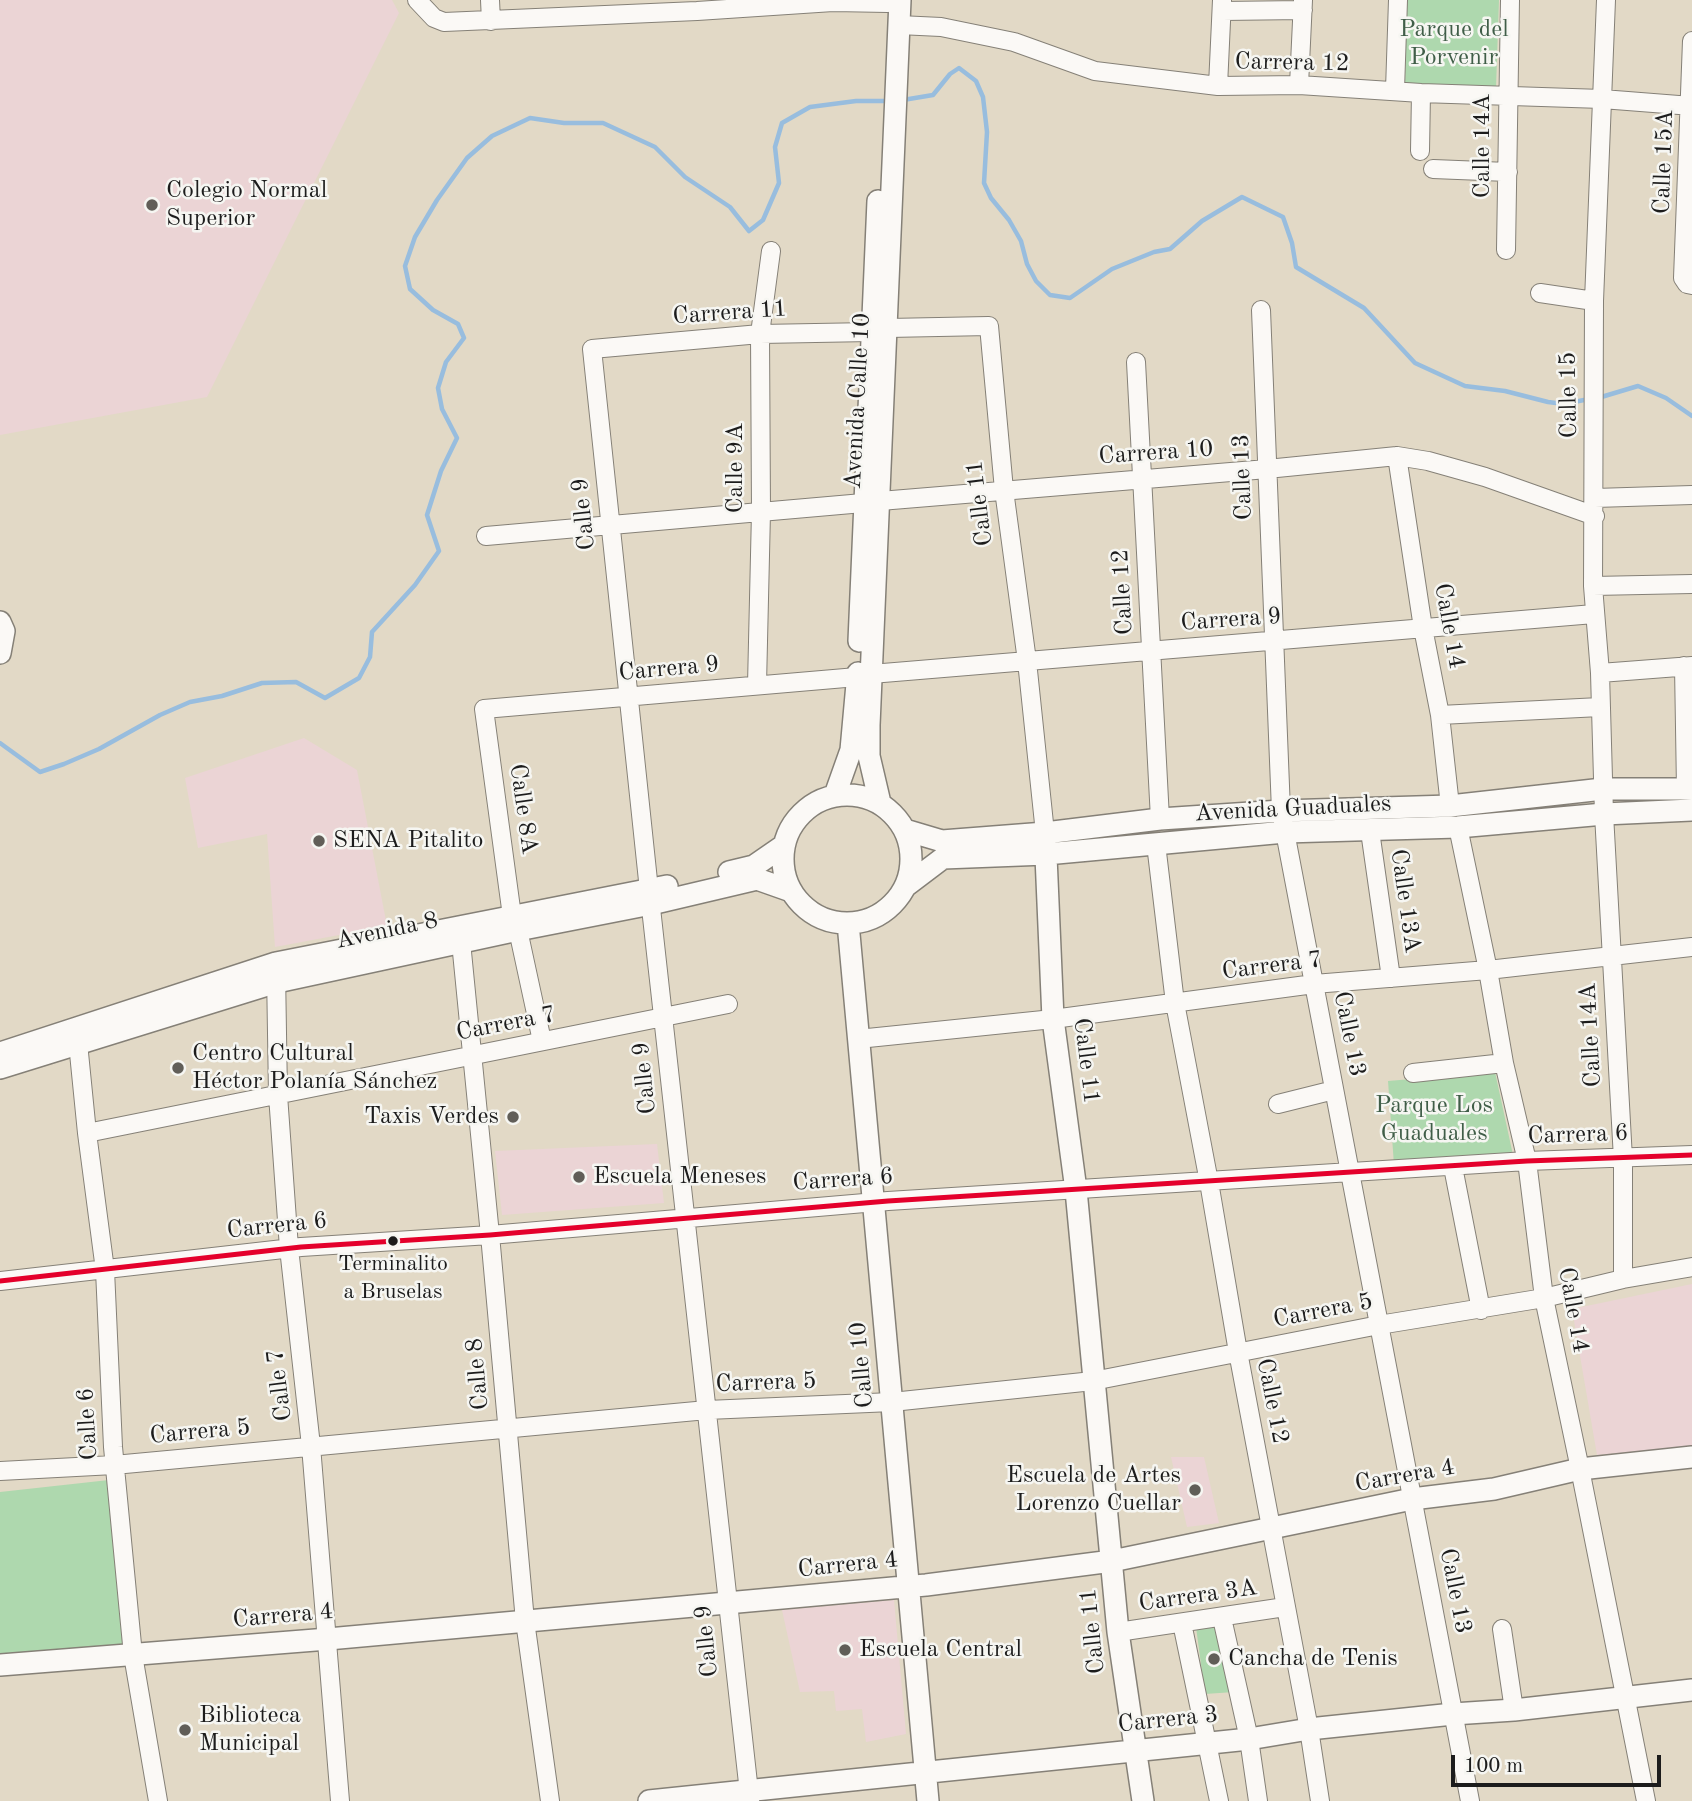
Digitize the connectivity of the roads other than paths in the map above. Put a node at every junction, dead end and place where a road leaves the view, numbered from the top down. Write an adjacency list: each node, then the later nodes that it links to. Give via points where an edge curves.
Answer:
1 (418, 0): 11 (street, via 444,22)
2 (490, 0): 11 (street)
3 (1398, 0): 16 (street)
4 (1510, 0): 18 (street, Calle 14A)
5 (1606, 0): 19 (street, Calle 15)
6 (833, 1): 7 (street); 8 (street)
7 (892, 1): 12 (main road, Avenida Calle 10); 20 (main road, Avenida Calle 10)
8 (696, 5): 11 (street)
9 (1222, 5): 10 (street); 15 (street)
10 (1303, 5): 14 (street)
11 (491, 21)
12 (899, 25): 15 (street, Carrera 12, via 941,27 1014,42 1095,71); 20 (main road, Avenida Calle 10)
13 (1692, 41): 21 (street, Calle 15A)
14 (1299, 85): 15 (street, Carrera 12); 16 (street, Carrera 12)
15 (1218, 86)
16 (1395, 90): 17 (street, Carrera 12)
17 (1421, 93): 18 (street, Carrera 12); 22 (street)
18 (1507, 95): 19 (street, Carrera 12); 24 (street, Calle 14A)
19 (1602, 99): 21 (street, Carrera 12); 30 (street, Calle 15)
20 (889, 105): 33 (main road, Avenida Calle 10)
21 (1691, 106): 25 (street, Calle 15A)
22 (1420, 151)
23 (1433, 169): 24 (street)
24 (1508, 172): 26 (street, Calle 14A)
25 (1690, 193): 28 (street, Calle 15A, via 1683,278)
26 (1506, 250)
27 (771, 251): 34 (street, Calle 9A)
28 (1690, 285)
29 (1540, 293): 30 (street)
30 (1594, 300): 43 (street, Calle 15)
31 (1261, 310): 38 (street, Calle 13)
32 (989, 326): 33 (street, Carrera 11); 40 (street, Calle 11)
33 (880, 330): 34 (street, Carrera 11); 42 (main road, Avenida Calle 10)
34 (760, 334): 35 (street, Carrera 11); 44 (street, Calle 9A)
35 (592, 349): 45 (street, Calle 9)
36 (1136, 362): 39 (street, Calle 12)
37 (1397, 456): 38 (street, Carrera 10); 43 (street, Carrera 10); 51 (street, Calle 14)
38 (1267, 469): 39 (street, Carrera 10); 52 (street, Calle 13)
39 (1142, 478): 40 (street, Carrera 10); 53 (street, Calle 12)
40 (1004, 490): 42 (street, Carrera 10); 55 (street, Calle 11)
41 (1692, 495): 43 (street, Carrera 10)
42 (872, 502): 44 (street, Carrera 10); 58 (main road, Avenida Calle 10)
43 (1595, 507): 48 (street, Calle 15)
44 (761, 512): 45 (street, Carrera 10); 59 (street, Calle 9A)
45 (610, 525): 46 (street, Carrera 10); 60 (street, Calle 9)
46 (486, 536)
47 (1692, 583): 48 (street)
48 (1593, 586): 49 (street, Calle 15)
49 (1594, 614): 51 (street, Carrera 9); 57 (street, Calle 15)
50 (0, 622): 54 (main road, via 4,631)
51 (1423, 628): 52 (street, Carrera 9); 63 (street, Calle 14)
52 (1274, 642): 53 (street, Carrera 9); 70 (street, Calle 13)
53 (1151, 651): 55 (street, Carrera 9); 72 (street, Calle 12)
54 (0, 653)
55 (1027, 661): 58 (street, Carrera 9); 77 (street, Calle 11)
56 (1688, 666): 57 (street); 65 (street)
57 (1600, 673): 61 (street, Calle 15)
58 (864, 675): 59 (street, Carrera 9); 66 (main road, Avenida Calle 10, via 852,750); 67 (main road, Avenida Calle 10, via 869,757)
59 (757, 685): 60 (street, Carrera 9)
60 (628, 697): 62 (street, Carrera 9); 83 (street, Calle 9)
61 (1600, 707): 63 (street); 64 (street, Calle 15)
62 (484, 709): 84 (street, Calle 8A)
63 (1440, 715): 68 (street, Calle 14)
64 (1603, 789): 65 (main road, Avenida Guaduales); 68 (main road, Avenida Guaduales); 71 (street, Calle 14A)
65 (1689, 789)
66 (835, 795): 67 (main road, via 850,794); 79 (main road, via 807,807 796,818)
67 (880, 803): 74 (main road)
68 (1450, 806): 70 (main road, Avenida Guaduales)
69 (1692, 810): 71 (main road, Avenida Guaduales)
70 (1281, 811): 72 (main road, Avenida Guaduales); 76 (street, Calle 13)
71 (1604, 814): 73 (main road, Avenida Guaduales); 88 (street, Calle 14A)
72 (1160, 819): 77 (main road, Avenida Guaduales)
73 (1458, 828): 75 (main road, Avenida Guaduales); 89 (street, Calle 14)
74 (905, 830): 77 (main road, Avenida Guaduales, via 942,841); 81 (main road, via 912,858)
75 (1370, 831): 76 (main road, Avenida Guaduales); 91 (street, Calle 13A)
76 (1285, 832): 78 (main road, Avenida Guaduales); 92 (street, Calle 13)
77 (1045, 833): 80 (main road, Calle 11)
78 (1156, 844): 80 (main road, Avenida Guaduales); 93 (street, Calle 12)
79 (783, 846): 82 (main road, via 783,869); 83 (main road, Avenida 8, via 754,866)
80 (1046, 854): 81 (main road, Avenida Guaduales, via 943,858); 96 (main road, Calle 11)
81 (906, 886): 85 (main road, via 882,913)
82 (791, 891): 83 (main road, Avenida 8, via 757,879); 85 (main road, via 815,915)
83 (650, 897): 84 (main road, Avenida 8); 95 (street, Calle 9)
84 (515, 923): 86 (main road, Avenida 8); 90 (main road, Avenida 8); 99 (street, Calle 8A)
85 (848, 923): 98 (main road, Calle 10)
86 (461, 942): 90 (main road, Avenida 8); 101 (street, Calle 8)
87 (1692, 947): 88 (street, Carrera 7)
88 (1611, 954): 89 (street, Carrera 7); 110 (street, Calle 14A)
89 (1488, 970): 91 (street, Carrera 7); 102 (street, Calle 14)
90 (277, 973): 97 (main road, Avenida 8); 106 (street, Calle 7)
91 (1391, 978): 92 (street, Carrera 7)
92 (1314, 984): 93 (street, Carrera 7); 105 (street, Calle 13)
93 (1175, 1003): 96 (street, Carrera 7); 114 (street, Calle 12)
94 (728, 1004): 95 (street, Carrera 7)
95 (664, 1018): 99 (street, Carrera 7); 117 (street, Calle 9)
96 (1053, 1019): 98 (street, Carrera 7); 115 (main road, Calle 11)
97 (78, 1036): 100 (main road, Avenida 8); 103 (main road, Avenida 8); 108 (street, Calle 6)
98 (858, 1039): 116 (main road, Calle 10)
99 (542, 1041): 101 (street, Carrera 7)
100 (0, 1053)
101 (472, 1055): 106 (street, Carrera 7); 118 (street, Calle 8)
102 (1504, 1063): 104 (street); 111 (street, Calle 14)
103 (0, 1068)
104 (1413, 1073)
105 (1334, 1090): 107 (street); 113 (street, Calle 13)
106 (278, 1095): 108 (street, Carrera 7); 119 (street, Calle 7)
107 (1278, 1104)
108 (87, 1133): 121 (street, Calle 6)
109 (1692, 1155): 110 (street, Carrera 6)
110 (1623, 1159): 111 (street, Carrera 6); 122 (street, Calle 14A)
111 (1527, 1161): 112 (street, Carrera 6); 124 (street, Calle 14)
112 (1453, 1167): 113 (street, Carrera 6); 125 (street)
113 (1350, 1171): 114 (street, Carrera 6); 126 (street, Calle 13)
114 (1209, 1182): 115 (street, Carrera 6); 127 (street, Calle 12)
115 (1076, 1190): 116 (street, Carrera 6); 128 (main road, Calle 11)
116 (873, 1204): 117 (street, Carrera 6); 129 (main road, Calle 10)
117 (685, 1217): 118 (street, Carrera 6); 130 (street, Calle 9)
118 (491, 1235): 119 (street, Carrera 6); 131 (street, Calle 8)
119 (289, 1248): 121 (street, Carrera 6); 132 (street, Calle 7)
120 (1692, 1268): 122 (street, Carrera 5)
121 (106, 1270): 123 (street, Carrera 6); 134 (street, Calle 6)
122 (1623, 1279): 124 (street, Carrera 5)
123 (0, 1281)
124 (1544, 1298): 125 (street, Carrera 5); 135 (street, Calle 14)
125 (1480, 1310): 126 (street, Carrera 5)
126 (1379, 1325): 127 (street, Carrera 5); 137 (street, Calle 13)
127 (1237, 1352): 128 (street, Carrera 5); 138 (street, Calle 12)
128 (1094, 1381): 129 (street, Carrera 5); 139 (main road, Calle 11)
129 (892, 1402): 130 (street, Carrera 5); 140 (main road, Calle 10)
130 (707, 1410): 131 (street, Carrera 5); 141 (street, Calle 9)
131 (508, 1429): 132 (street, Carrera 5); 144 (street, Calle 8)
132 (312, 1446): 134 (street, Carrera 5); 148 (street, Calle 7)
133 (1692, 1457): 135 (main road, Carrera 4)
134 (114, 1465): 136 (street, Carrera 5); 149 (street, Calle 6)
135 (1580, 1469): 137 (main road, Carrera 4, via 1494,1489); 152 (street, Calle 14)
136 (0, 1471)
137 (1412, 1499): 138 (main road, Carrera 4); 154 (street, Calle 13)
138 (1272, 1528): 139 (main road, Carrera 4); 142 (street, Calle 12)
139 (1112, 1561): 140 (main road, Carrera 4); 147 (main road, Calle 11)
140 (908, 1586): 141 (main road, Carrera 4); 159 (main road, Calle 10)
141 (728, 1604): 144 (main road, Carrera 4); 160 (street, Calle 9)
142 (1285, 1607): 143 (street, Carrera 3A); 155 (street, Calle 12)
143 (1222, 1618): 145 (street, Carrera 3A); 156 (street)
144 (525, 1621): 148 (main road, Carrera 4); 163 (street, Calle 8)
145 (1182, 1623): 147 (street, Carrera 3A); 157 (street)
146 (1502, 1629): 153 (street)
147 (1118, 1632): 158 (main road, Calle 11)
148 (328, 1639): 149 (main road, Carrera 4); 162 (street, Calle 7)
149 (133, 1655): 150 (main road, Carrera 4); 161 (street, Calle 6)
150 (0, 1665)
151 (1692, 1690): 152 (main road, Carrera 3)
152 (1625, 1698): 153 (main road, Carrera 3); 171 (street, Calle 14)
153 (1514, 1710): 154 (main road, Carrera 3)
154 (1453, 1714): 155 (main road, Carrera 3); 170 (street, Calle 13)
155 (1309, 1729): 156 (main road, Carrera 3); 169 (street, Calle 12)
156 (1249, 1739): 157 (main road, Carrera 3); 168 (street)
157 (1207, 1742): 158 (main road, Carrera 3); 167 (street)
158 (1135, 1750): 159 (main road, Carrera 3); 166 (main road, Calle 11)
159 (925, 1773): 160 (main road, Carrera 3); 165 (main road, Calle 10)
160 (749, 1796): 164 (main road, Carrera 3)
161 (159, 1801)
162 (340, 1801)
163 (550, 1801)
164 (649, 1801)
165 (928, 1801)
166 (1143, 1801)
167 (1219, 1801)
168 (1258, 1801)
169 (1320, 1801)
170 (1470, 1801)
171 (1646, 1801)

